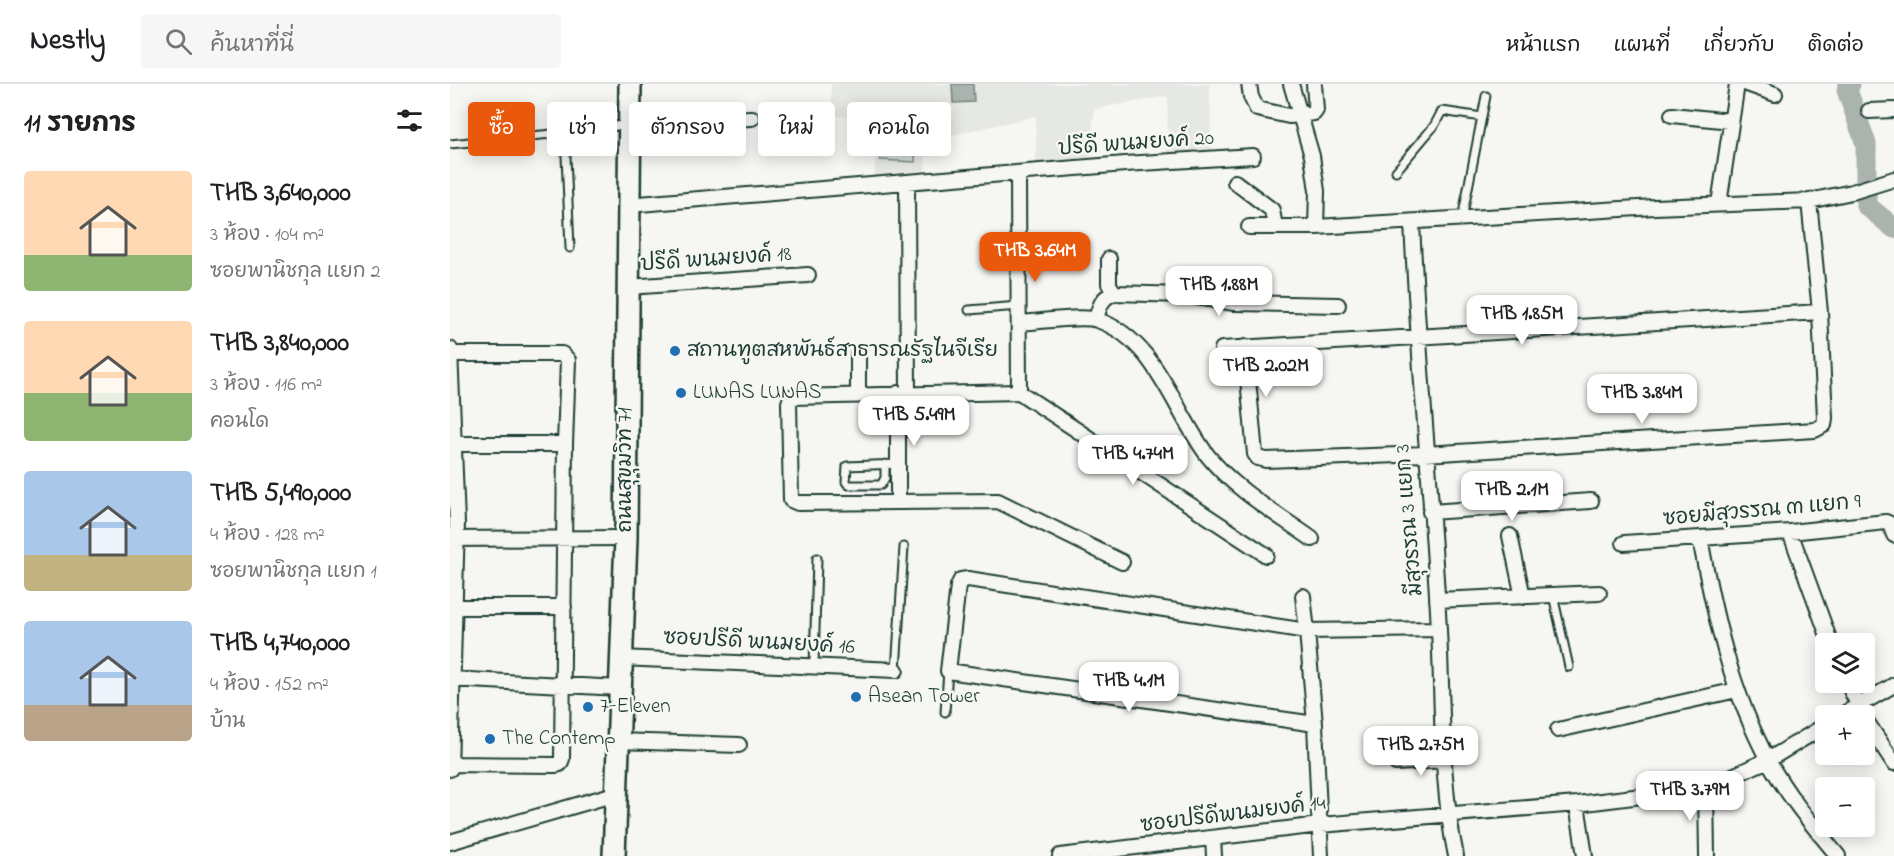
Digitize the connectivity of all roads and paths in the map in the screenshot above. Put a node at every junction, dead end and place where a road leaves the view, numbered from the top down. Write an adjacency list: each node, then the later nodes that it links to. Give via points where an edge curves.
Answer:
1 (630, 84): 9 (main road, ถนนสุขุมวิท 71)
2 (1249, 84): 12 (street, via 1257,109)
3 (1291, 84): 12 (street)
4 (1314, 84): 12 (street, via 1316,110)
5 (1737, 84): 17 (street)
6 (1747, 84): 7 (street)
7 (1775, 94)
8 (1486, 96): 14 (lane)
9 (630, 102)
10 (1894, 110): 11 (street)
11 (1869, 111)
12 (1299, 115): 36 (street, via 1312,156 1317,191)
13 (1672, 115): 17 (street)
14 (1482, 117): 24 (lane, via 1442,111 1429,133); 32 (lane)
15 (746, 118): 16 (street)
16 (752, 118)
17 (1731, 121): 30 (street)
18 (629, 123): 19 (lane); 31 (main road, ถนนสุขุมวิท 71)
19 (617, 125)
20 (547, 135): 21 (lane)
21 (450, 144)
22 (566, 156): 37 (lane)
23 (1253, 156): 25 (street, ปรีดี พนมยงค์ 20)
24 (1396, 171)
25 (1017, 174): 28 (street, ปรีดี พนมยงค์ 20); 43 (street)
26 (1888, 181): 29 (street)
27 (1235, 182): 35 (street, via 1272,210)
28 (907, 184): 31 (street, ปรีดี พนมยงค์ 20); 54 (street)
29 (1809, 201): 30 (street); 45 (street)
30 (1719, 204): 32 (street)
31 (627, 205): 40 (main road, ถนนสุขุมวิท 71)
32 (1462, 219): 33 (street)
33 (1412, 222): 36 (street); 48 (street, มีสุวรรณ 3 แยก 3)
34 (1248, 227): 35 (street)
35 (1275, 227): 36 (street)
36 (1316, 227)
37 (570, 248)
38 (1109, 259): 41 (street, via 1109,284)
39 (808, 275): 40 (street, ปรีดี พนมยงค์ 18)
40 (627, 286): 68 (main road, ถนนสุขุมวิท 71)
41 (1114, 293): 42 (street, via 1184,295 1234,303); 46 (street, via 1106,296)
42 (1338, 305)
43 (1019, 306): 44 (lane); 47 (street)
44 (969, 310)
45 (1820, 312): 48 (street); 58 (street, via 1825,418 1824,424 1815,430)
46 (1096, 319): 47 (street); 70 (street, via 1134,341 1220,470)
47 (1020, 323): 53 (street)
48 (1417, 336): 49 (street); 58 (street, มีสุวรรณ 3 แยก 3)
49 (1245, 347): 50 (street); 58 (street, via 1258,458)
50 (1222, 349)
51 (450, 352): 56 (street); 57 (street, via 566,356)
52 (858, 355): 55 (street)
53 (1019, 392): 54 (street); 73 (street)
54 (903, 393): 55 (street); 59 (street)
55 (858, 394): 60 (street, via 791,397 791,500)
56 (454, 444): 57 (street); 66 (street)
57 (565, 444): 67 (street)
58 (1425, 454): 62 (street, มีสุวรรณ 3 แยก 3)
59 (892, 464): 59 (lane, via 847,466 847,484 884,483); 60 (street)
60 (898, 501): 75 (street, via 998,501)
61 (1591, 501): 62 (street)
62 (1430, 512): 80 (street, มีสุวรรณ 3 แยก 3)
63 (1790, 532): 64 (street, ซอยมีสุวรรณ ๓ แยก 9, via 1886,522); 69 (street, ซอยมีสุวรรณ ๓ แยก 9); 85 (street)
64 (1894, 535)
65 (1510, 536): 79 (street)
66 (453, 538): 67 (street); 81 (street)
67 (565, 538): 68 (street); 82 (street)
68 (626, 538): 86 (main road, ถนนสุขุมวิท 71)
69 (1700, 538): 71 (street, ซอยมีสุวรรณ ๓ แยก 9); 95 (street, via 1714,613)
70 (1312, 539)
71 (1624, 543)
72 (904, 547): 89 (lane)
73 (1266, 555)
74 (817, 558): 87 (lane)
75 (1122, 562)
76 (1599, 593): 78 (street)
77 (1303, 596): 84 (street)
78 (1553, 596): 79 (street); 88 (lane)
79 (1523, 597): 80 (street)
80 (1437, 600): 83 (street, มีสุวรรณ 3 แยก 3)
81 (455, 607): 82 (street); 91 (street)
82 (564, 607): 93 (street)
83 (1439, 629): 84 (street); 104 (street, มีสุวรรณ 3 แยก 3)
84 (1307, 631): 90 (street, via 968,579 961,580 958,586); 98 (street)
85 (1827, 633)
86 (620, 658): 87 (street, ซอยปรีดี พนมยงค์ 16); 94 (main road, ถนนสุขุมวิท 71)
87 (814, 666): 89 (street, ซอยปรีดี พนมยงค์ 16)
88 (1569, 667)
89 (896, 670)
90 (948, 671): 97 (lane); 98 (street)
91 (452, 679): 93 (street); 108 (street)
92 (1894, 685): 96 (street)
93 (562, 686): 94 (street); 108 (street, via 560,764)
94 (620, 688): 102 (main road, ถนนสุขุมวิท 71)
95 (1737, 690): 99 (street); 105 (street)
96 (1870, 705)
97 (945, 712)
98 (1315, 724): 113 (street)
99 (1558, 730)
100 (1815, 732): 105 (street, ซอยปรีดีพนมยงค์ 14)
101 (1875, 734): 107 (street)
102 (618, 741): 103 (street); 110 (main road, ถนนสุขุมวิท 71)
103 (739, 744)
104 (1445, 760): 106 (street); 112 (street, มีสุวรรณ 3 แยก 3)
105 (1768, 760): 109 (street, ซอยปรีดีพนมยงค์ 14); 124 (street, via 1810,823)
106 (1396, 763)
107 (1894, 763)
108 (450, 766)
109 (1706, 788): 111 (street, ซอยปรีดีพนมยงค์ 14); 123 (street)
110 (615, 794): 115 (street); 117 (main road, ถนนสุขุมวิท 71)
111 (1577, 804): 112 (street, ซอยปรีดีพนมยงค์ 14); 122 (street)
112 (1447, 815): 113 (street, ซอยปรีดีพนมยงค์ 14); 121 (street, มีสุวรรณ 3 แยก 3)
113 (1320, 825): 114 (street, ซอยปรีดีพนมยงค์ 14); 120 (street)
114 (1213, 838): 116 (street, ซอยปรีดีพนมยงค์ 14); 119 (street)
115 (450, 842)
116 (1096, 854): 118 (street, ซอยปรีดีพนมยงค์ 14)
117 (614, 856)
118 (1060, 856)
119 (1214, 856)
120 (1321, 856)
121 (1456, 856)
122 (1585, 856)
123 (1707, 856)
124 (1838, 856)

